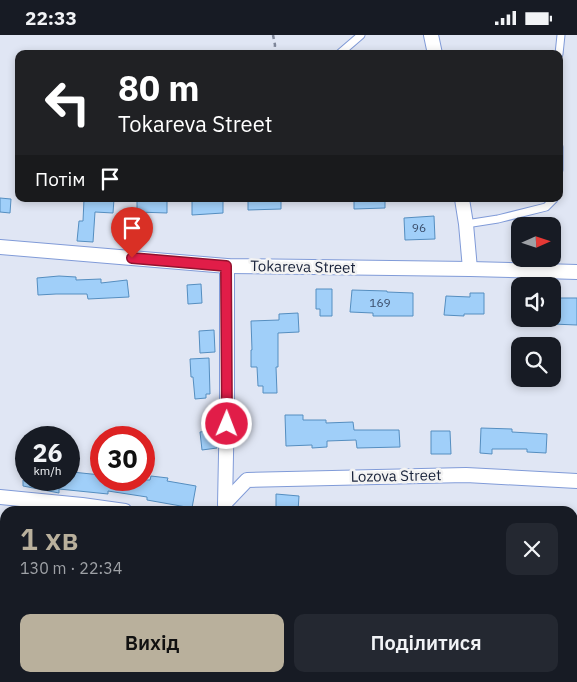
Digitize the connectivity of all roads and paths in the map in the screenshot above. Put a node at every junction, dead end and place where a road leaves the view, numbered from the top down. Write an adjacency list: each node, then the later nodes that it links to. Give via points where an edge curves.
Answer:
1 (273, 35): 5 (path)
2 (361, 35): 6 (lane)
3 (431, 35): 7 (street)
4 (561, 35): 8 (lane)
5 (274, 50)
6 (344, 50)
7 (434, 50)
8 (559, 50)
9 (462, 202): 11 (street)
10 (551, 202): 11 (lane, via 546,207)
11 (466, 224): 14 (street)
12 (0, 247): 13 (street, Tokareva Street)
13 (226, 266): 14 (street, Tokareva Street); 19 (street)
14 (470, 269): 15 (street, Tokareva Street)
15 (577, 272)
16 (577, 481): 20 (street, Lozova Street, via 466,475 247,480)
17 (0, 497): 18 (street)
18 (89, 506)
19 (225, 506)
20 (226, 506)

